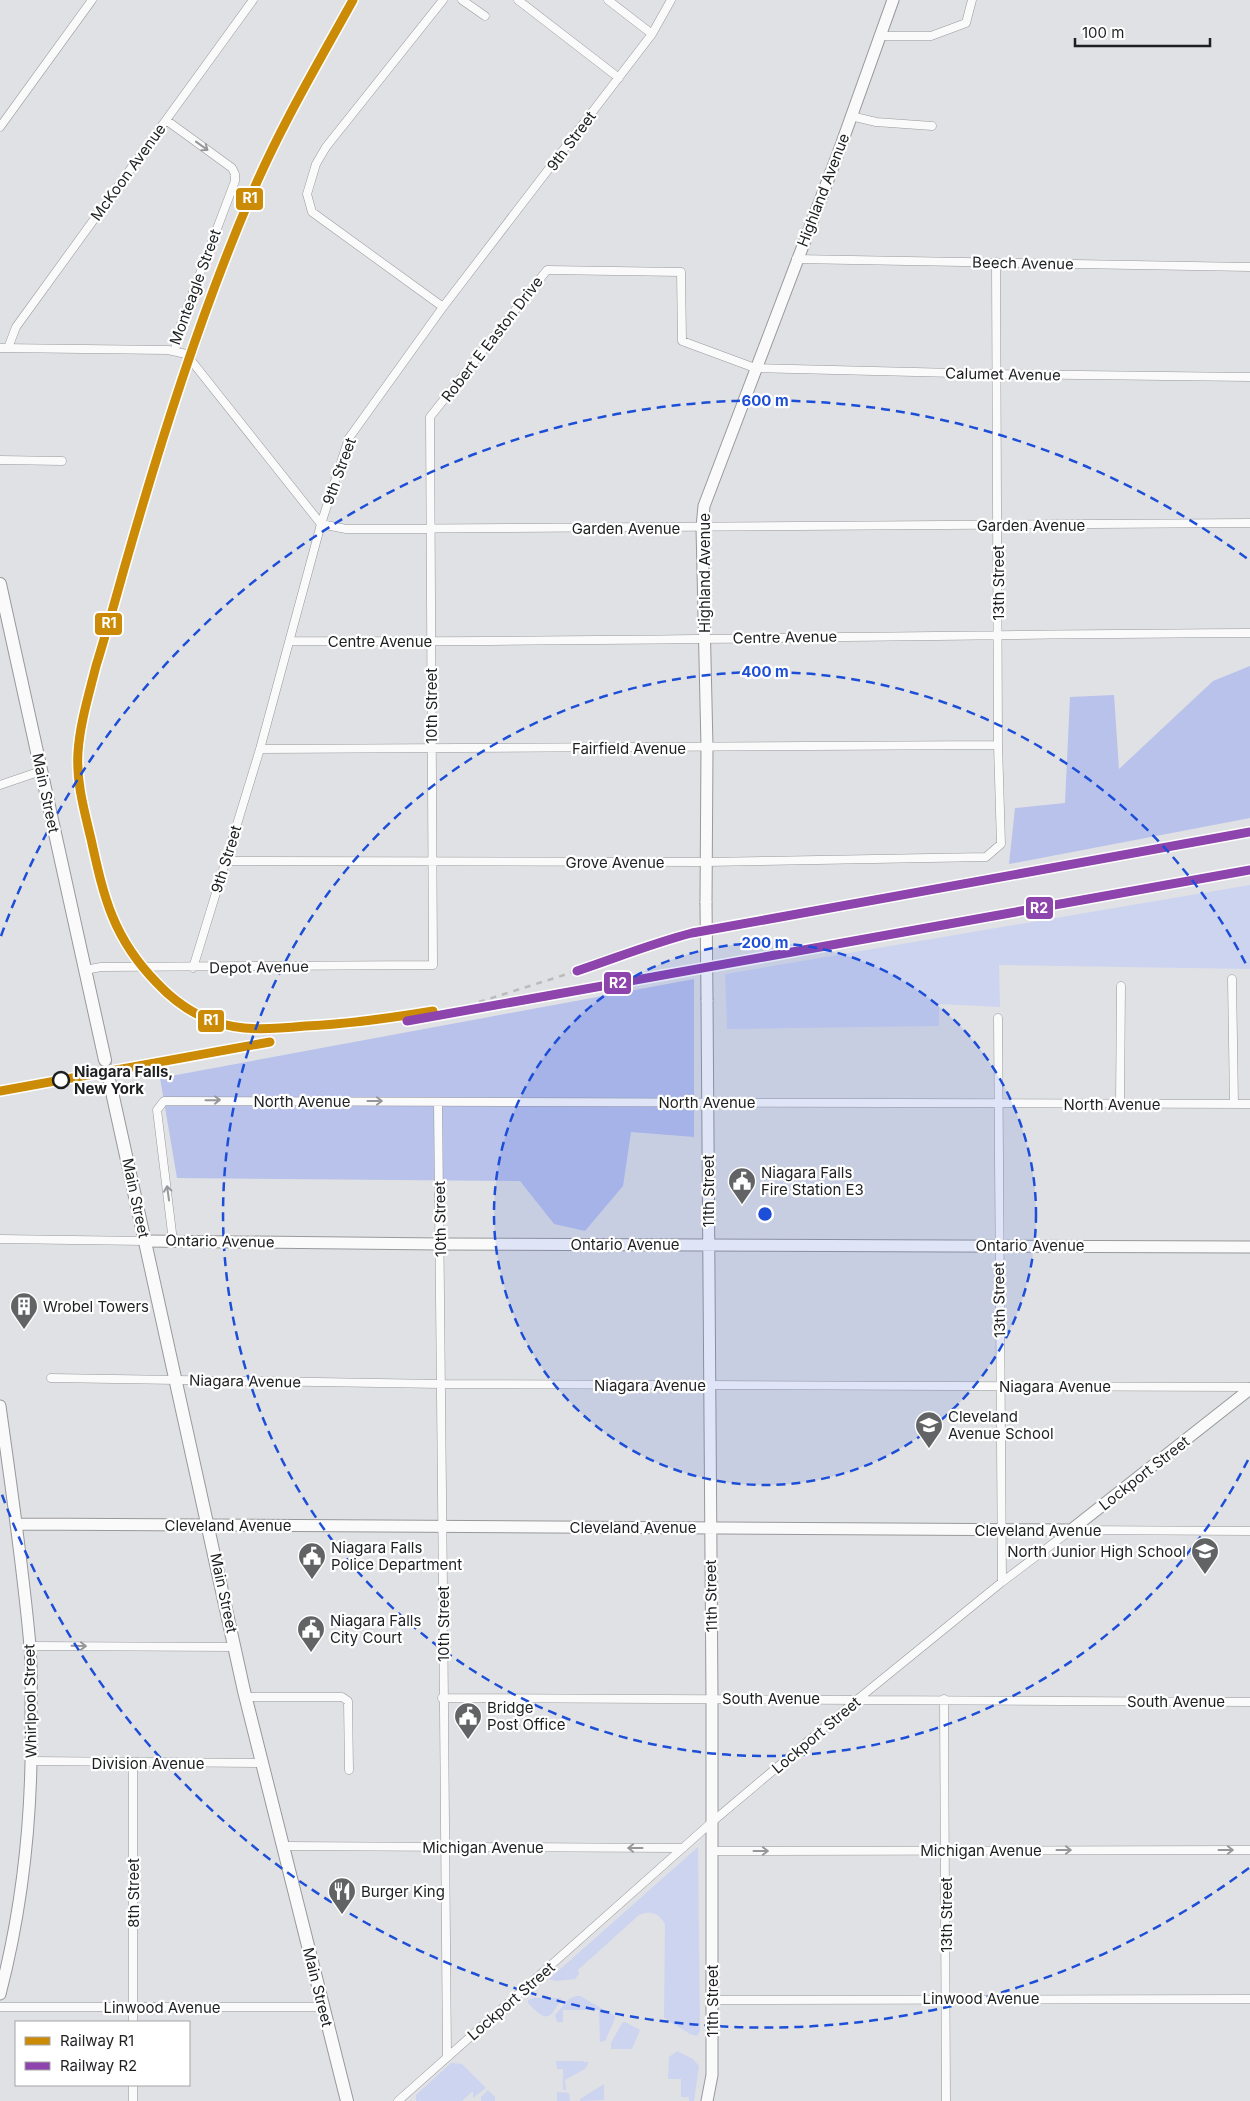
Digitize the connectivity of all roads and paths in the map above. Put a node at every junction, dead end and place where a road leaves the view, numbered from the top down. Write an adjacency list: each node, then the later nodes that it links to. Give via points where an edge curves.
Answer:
1 (92, 0): 17 (street)
2 (253, 0): 15 (street, McKoon Avenue)
3 (443, 0): 21 (street, via 326,147 316,164 307,194 312,212)
4 (462, 0): 10 (street)
5 (518, 0): 13 (street)
6 (608, 0): 11 (street)
7 (671, 0): 11 (street, 9th Street)
8 (893, 0): 12 (street, Highland Avenue)
9 (972, 0): 12 (street, via 966,23 949,30 931,36)
10 (484, 16)
11 (652, 34): 13 (street, 9th Street)
12 (880, 36): 14 (street, Highland Avenue)
13 (619, 78): 21 (street, 9th Street)
14 (852, 116): 16 (street, via 876,122); 18 (street, Highland Avenue)
15 (166, 120): 22 (street, McKoon Avenue); 23 (street, Monteagle Street, one-way to 23, via 232,168 235,174 180,324)
16 (932, 126)
17 (0, 127)
18 (796, 259): 19 (street, Beech Avenue); 24 (street, Highland Avenue)
19 (996, 262): 20 (street, Beech Avenue); 25 (street, 13th Street)
20 (1250, 267)
21 (443, 307): 31 (street, 9th Street, via 349,438)
22 (4, 348): 23 (street, Monteagle Street)
23 (175, 350): 31 (street, via 189,356)
24 (755, 368): 25 (street, Calumet Avenue); 27 (street, Robert E Easton Drive, via 682,341 681,272 547,270); 33 (street, Highland Avenue, via 704,506)
25 (996, 374): 26 (street, Calumet Avenue); 32 (street, 13th Street)
26 (1250, 377)
27 (430, 417): 34 (street, 10th Street)
28 (0, 460): 29 (street)
29 (62, 461)
30 (1250, 523): 32 (street, Garden Avenue)
31 (321, 524): 34 (street, Garden Avenue, via 346,529); 39 (street, 9th Street)
32 (997, 526): 33 (street, Garden Avenue); 37 (street, 13th Street)
33 (702, 527): 34 (street, Garden Avenue); 38 (street, Highland Avenue)
34 (430, 530): 40 (street, 10th Street)
35 (0, 584): 45 (main road, Main Street)
36 (1250, 632): 37 (street, Centre Avenue)
37 (998, 634): 38 (street, Centre Avenue); 41 (street, 13th Street)
38 (703, 638): 40 (street, Centre Avenue); 42 (street, Highland Avenue)
39 (290, 641): 40 (street, Centre Avenue); 44 (street, 9th Street)
40 (431, 642): 43 (street, 10th Street)
41 (998, 745): 42 (street, Fairfield Avenue); 47 (street, 13th Street)
42 (707, 747): 43 (street, Fairfield Avenue); 50 (street, Highland Avenue)
43 (431, 749): 44 (street, Fairfield Avenue); 49 (street, 10th Street)
44 (260, 750): 48 (street, 9th Street)
45 (41, 771): 46 (street); 53 (main road, Main Street)
46 (0, 785)
47 (1001, 844): 50 (street, Grove Avenue, via 986,857)
48 (225, 861): 49 (street, Grove Avenue); 52 (street, 9th Street)
49 (432, 861): 50 (street, Grove Avenue); 51 (street, 10th Street)
50 (706, 862): 56 (street, Highland Avenue, bridge)
51 (432, 965): 52 (street, Depot Avenue)
52 (193, 968): 53 (street, Depot Avenue)
53 (85, 970): 58 (main road, Main Street)
54 (1232, 979): 64 (street)
55 (1121, 986): 63 (street)
56 (707, 1000): 61 (street, 11th Street)
57 (998, 1018): 62 (street, 13th Street)
58 (105, 1060)
59 (110, 1083): 67 (main road, Main Street)
60 (438, 1102): 61 (street, North Avenue); 68 (street, North Avenue, one-way to 60, via 157,1110 164,1101); 69 (street, 10th Street)
61 (708, 1102): 62 (street, North Avenue); 70 (street, 11th Street)
62 (998, 1104): 63 (street, North Avenue); 71 (street, 13th Street)
63 (1120, 1104): 64 (street, North Avenue)
64 (1234, 1104): 65 (street, North Avenue)
65 (1250, 1104)
66 (0, 1239): 67 (street, Ontario Avenue)
67 (145, 1240): 68 (street, Ontario Avenue); 74 (main road, Main Street)
68 (173, 1241): 69 (street, Ontario Avenue)
69 (440, 1244): 70 (street, Ontario Avenue); 75 (street, 10th Street)
70 (708, 1244): 71 (street, Ontario Avenue); 76 (street, 11th Street)
71 (999, 1245): 72 (street, Ontario Avenue); 77 (street, 13th Street)
72 (1250, 1247)
73 (51, 1378): 74 (street, Niagara Avenue)
74 (174, 1380): 75 (street, Niagara Avenue); 81 (main road, Main Street)
75 (441, 1384): 76 (street, Niagara Avenue); 82 (street, 10th Street)
76 (710, 1385): 77 (street, Niagara Avenue); 83 (street, 11th Street)
77 (1000, 1386): 78 (street, Niagara Avenue); 84 (street, 13th Street)
78 (1250, 1388): 85 (street, Lockport Street)
79 (0, 1406): 80 (street, Whirlpool Street)
80 (16, 1524): 81 (street, Cleveland Avenue); 88 (street, Whirlpool Street)
81 (208, 1525): 82 (street, Cleveland Avenue); 89 (main road, Main Street)
82 (444, 1526): 83 (street, Cleveland Avenue); 91 (street, 10th Street)
83 (711, 1528): 84 (street, Cleveland Avenue); 92 (street, 11th Street)
84 (1000, 1530): 85 (street, Cleveland Avenue); 87 (street, 13th Street)
85 (1071, 1530): 86 (street, Cleveland Avenue); 87 (street, Lockport Street)
86 (1250, 1531)
87 (1002, 1582): 93 (street, Lockport Street)
88 (30, 1646): 89 (street, one-way to 89); 96 (street, Whirlpool Street)
89 (236, 1647): 90 (main road, Main Street)
90 (246, 1697): 97 (main road, Main Street); 99 (street, via 342,1697 348,1701)
91 (442, 1698): 92 (street, South Avenue); 102 (street, 10th Street)
92 (712, 1698): 93 (street, South Avenue); 100 (street, 11th Street)
93 (858, 1699): 94 (street, South Avenue); 100 (street, Lockport Street)
94 (944, 1699): 95 (street, South Avenue); 104 (street, 13th Street)
95 (1250, 1702)
96 (32, 1761): 98 (street, Division Avenue); 107 (street, Whirlpool Street, via 22,1892)
97 (263, 1763): 98 (street, Division Avenue); 101 (main road, Main Street)
98 (133, 1764): 112 (street, 8th Street)
99 (350, 1770)
100 (712, 1822): 103 (street, Lockport Street); 106 (street, 11th Street)
101 (284, 1846): 102 (street, Michigan Avenue); 113 (main road, Main Street)
102 (445, 1847): 103 (street, Michigan Avenue, one-way to 102); 115 (street, 10th Street)
103 (683, 1848): 115 (street, Lockport Street)
104 (945, 1850): 105 (street, Michigan Avenue, one-way to 105); 106 (street, Michigan Avenue, one-way to 104); 108 (street, 13th Street)
105 (1250, 1850)
106 (713, 1851): 110 (street, 11th Street)
107 (0, 1994)
108 (946, 1998): 109 (street, Linwood Avenue); 110 (street, Linwood Avenue); 121 (street, 13th Street)
109 (1250, 1998)
110 (712, 2000): 120 (street, 11th Street, via 712,2075)
111 (0, 2007): 112 (street, Linwood Avenue)
112 (133, 2007): 113 (street, Linwood Avenue); 114 (street, 8th Street)
113 (324, 2007): 118 (main road, Main Street)
114 (133, 2021)
115 (447, 2057): 119 (street, Lockport Street)
116 (133, 2086): 117 (street)
117 (133, 2101)
118 (347, 2101)
119 (398, 2101)
120 (707, 2101)
121 (946, 2101)

